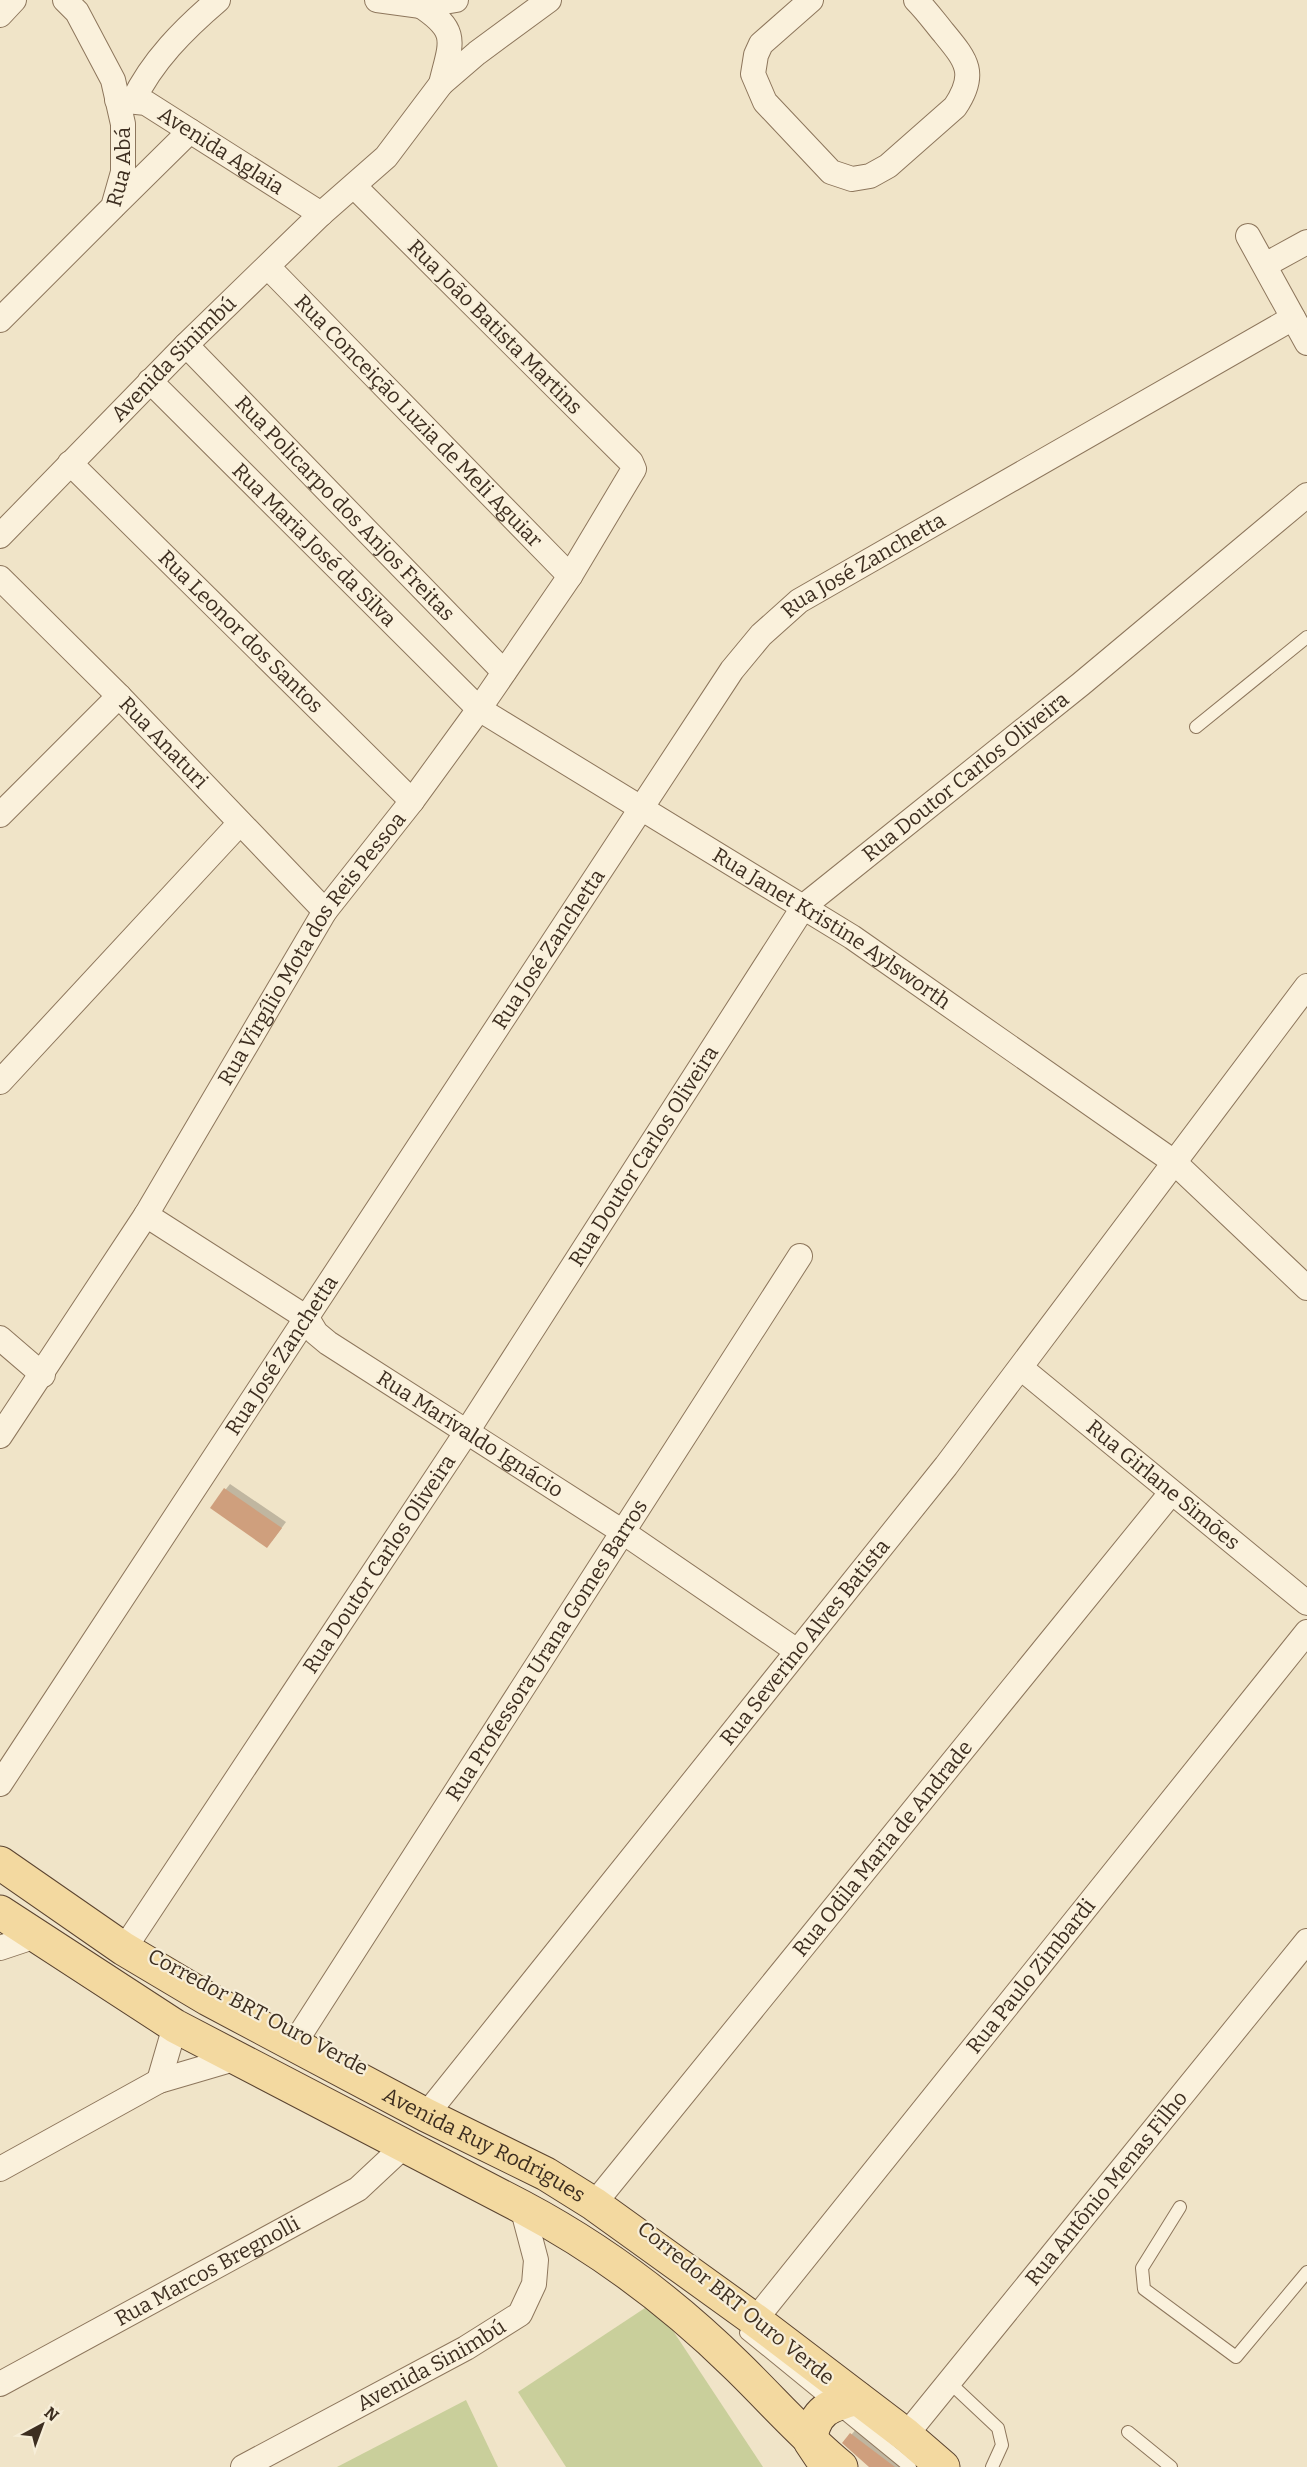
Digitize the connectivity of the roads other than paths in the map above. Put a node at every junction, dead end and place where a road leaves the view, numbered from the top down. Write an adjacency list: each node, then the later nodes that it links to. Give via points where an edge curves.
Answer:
1 (14, 0): 10 (street)
2 (218, 0): 12 (street, via 163,54)
3 (376, 0): 9 (street)
4 (456, 0): 9 (street)
5 (549, 0): 11 (street)
6 (811, 0): 7 (street, via 761,44 753,74 765,102 824,165 831,172 852,178 870,176 888,166 955,107 962,96 967,73 964,58)
7 (916, 0)
8 (71, 6): 12 (street, Rua Abá)
9 (421, 6): 11 (street, via 444,23 449,33)
10 (0, 15)
11 (441, 84): 14 (street, Avenida Sinimbú, via 386,157)
12 (125, 100): 13 (street, Avenida Aglaia, via 146,103); 15 (street, Rua Abá, via 123,172)
13 (190, 131): 15 (street); 16 (street, Avenida Aglaia)
14 (353, 188): 16 (street, Avenida Sinimbú); 26 (street, Rua João Batista Martins)
15 (113, 207): 21 (street, Rua Abá)
16 (321, 214): 20 (street, Avenida Sinimbú)
17 (1248, 236): 19 (street)
18 (1307, 242): 19 (street)
19 (1265, 265): 22 (street)
20 (269, 268): 23 (street, Avenida Sinimbú); 29 (street, Rua Conceição Luzia de Meli Aguiar)
21 (0, 320)
22 (1301, 327): 37 (street, Rua José Zanchetta, via 799,601 761,635 732,670)
23 (186, 345): 24 (street, Avenida Sinimbú); 32 (street, Rua Policarpo dos Anjos Freitas)
24 (150, 381): 25 (street, Avenida Sinimbú); 34 (street, Rua Maria José da Silva)
25 (70, 463): 28 (street, Avenida Sinimbú); 36 (street, Rua Leonor dos Santos)
26 (634, 469): 29 (street, Rua Virgílio Mota dos Reis Pessoa)
27 (1307, 495): 40 (street, Rua Doutor Carlos Oliveira, via 1081,684)
28 (0, 536)
29 (570, 576): 32 (street, Rua Virgílio Mota dos Reis Pessoa)
30 (0, 578): 33 (street, Rua Anaturi)
31 (1307, 637): 35 (lane)
32 (504, 672): 34 (street, Rua Virgílio Mota dos Reis Pessoa)
33 (119, 696): 38 (street); 39 (street, Rua Anaturi)
34 (479, 710): 36 (street, Rua Virgílio Mota dos Reis Pessoa); 37 (street, Rua Janet Kristine Aylsworth)
35 (1196, 727)
36 (412, 801): 41 (street, Rua Virgílio Mota dos Reis Pessoa)
37 (642, 809): 40 (street, Rua Janet Kristine Aylsworth); 49 (street, Rua José Zanchetta)
38 (0, 815)
39 (240, 823): 41 (street, Rua Anaturi); 44 (street)
40 (804, 906): 45 (street, Rua Janet Kristine Aylsworth); 53 (street, Rua Doutor Carlos Oliveira)
41 (325, 911): 46 (street, Rua Virgílio Mota dos Reis Pessoa)
42 (1307, 986): 43 (street, Rua Severino Alves Batista)
43 (1300, 1002): 45 (street, Rua Severino Alves Batista)
44 (0, 1082)
45 (1174, 1162): 48 (street, Rua Janet Kristine Aylsworth); 51 (street, Rua Severino Alves Batista)
46 (146, 1215): 49 (street, Rua Marivaldo Ignácio); 52 (street, Rua Virgílio Mota dos Reis Pessoa)
47 (800, 1256): 56 (street, Rua Professora Urana Gomes Barros)
48 (1307, 1288)
49 (307, 1318): 53 (street, Rua Marivaldo Ignácio, via 328,1343); 60 (street, Rua José Zanchetta)
50 (0, 1338): 52 (street)
51 (1021, 1368): 55 (street, Rua Girlane Simões); 59 (street, Rua Severino Alves Batista)
52 (43, 1375): 54 (street, Rua Virgílio Mota dos Reis Pessoa)
53 (466, 1433): 56 (street, Rua Marivaldo Ignácio); 67 (street, Rua Doutor Carlos Oliveira)
54 (0, 1436)
55 (1171, 1493): 57 (street, Rua Girlane Simões); 75 (street, Rua Odila Maria de Andrade)
56 (623, 1532): 59 (street, Rua Marivaldo Ignácio); 70 (street, Rua Professora Urana Gomes Barros)
57 (1307, 1603)
58 (1307, 1632): 80 (street, Rua Paulo Zimbardi)
59 (797, 1651): 73 (street, Rua Severino Alves Batista)
60 (0, 1784)
61 (0, 1863): 67 (main road, Avenida Ruy Rodrigues)
62 (0, 1877): 73 (lane, Corredor BRT Ouro Verde, via 117,1958)
63 (9, 1910): 64 (main road, Avenida Ruy Rodrigues); 68 (lane, Corredor BRT Ouro Verde)
64 (36, 1936): 66 (street); 69 (main road, Avenida Ruy Rodrigues)
65 (1307, 1941): 81 (street, Rua Antônio Menas Filho)
66 (0, 1948)
67 (124, 1949): 70 (main road, Avenida Ruy Rodrigues)
68 (146, 1991)
69 (175, 2026): 71 (main road, Avenida Ruy Rodrigues); 72 (street)
70 (294, 2044): 73 (main road, Avenida Ruy Rodrigues)
71 (234, 2059): 72 (street); 73 (main road, Avenida Ruy Rodrigues)
72 (159, 2081): 74 (street)
73 (417, 2127): 75 (main road, Avenida Ruy Rodrigues, via 546,2174); 76 (main road, Avenida Ruy Rodrigues); 80 (lane, Corredor BRT Ouro Verde, via 540,2182); 82 (street, Rua Marcos Bregnolli, via 358,2189)
74 (0, 2169)
75 (594, 2204): 80 (main road, Avenida Ruy Rodrigues)
76 (522, 2206): 85 (main road, Avenida Ruy Rodrigues, via 620,2267 681,2313 738,2366); 87 (street, Avenida Sinimbú, via 536,2260 534,2284 520,2314 466,2348)
77 (1180, 2207): 79 (lane, via 1142,2268 1144,2289 1236,2356)
78 (560, 2214): 85 (lane, Corredor BRT Ouro Verde, via 658,2280)
79 (1307, 2272)
80 (738, 2319): 85 (main road, Avenida Ruy Rodrigues)
81 (949, 2382): 84 (street, Rua Antônio Menas Filho); 90 (lane, via 998,2428 1002,2445)
82 (0, 2384)
83 (1128, 2432): 86 (lane)
84 (906, 2435): 85 (main road, Avenida Ruy Rodrigues); 89 (main road, Avenida Ruy Rodrigues)
85 (833, 2438): 88 (lane, Corredor BRT Ouro Verde)
86 (1155, 2462): 91 (lane)
87 (243, 2467)
88 (910, 2467)
89 (943, 2467)
90 (992, 2467)
91 (1171, 2467)

